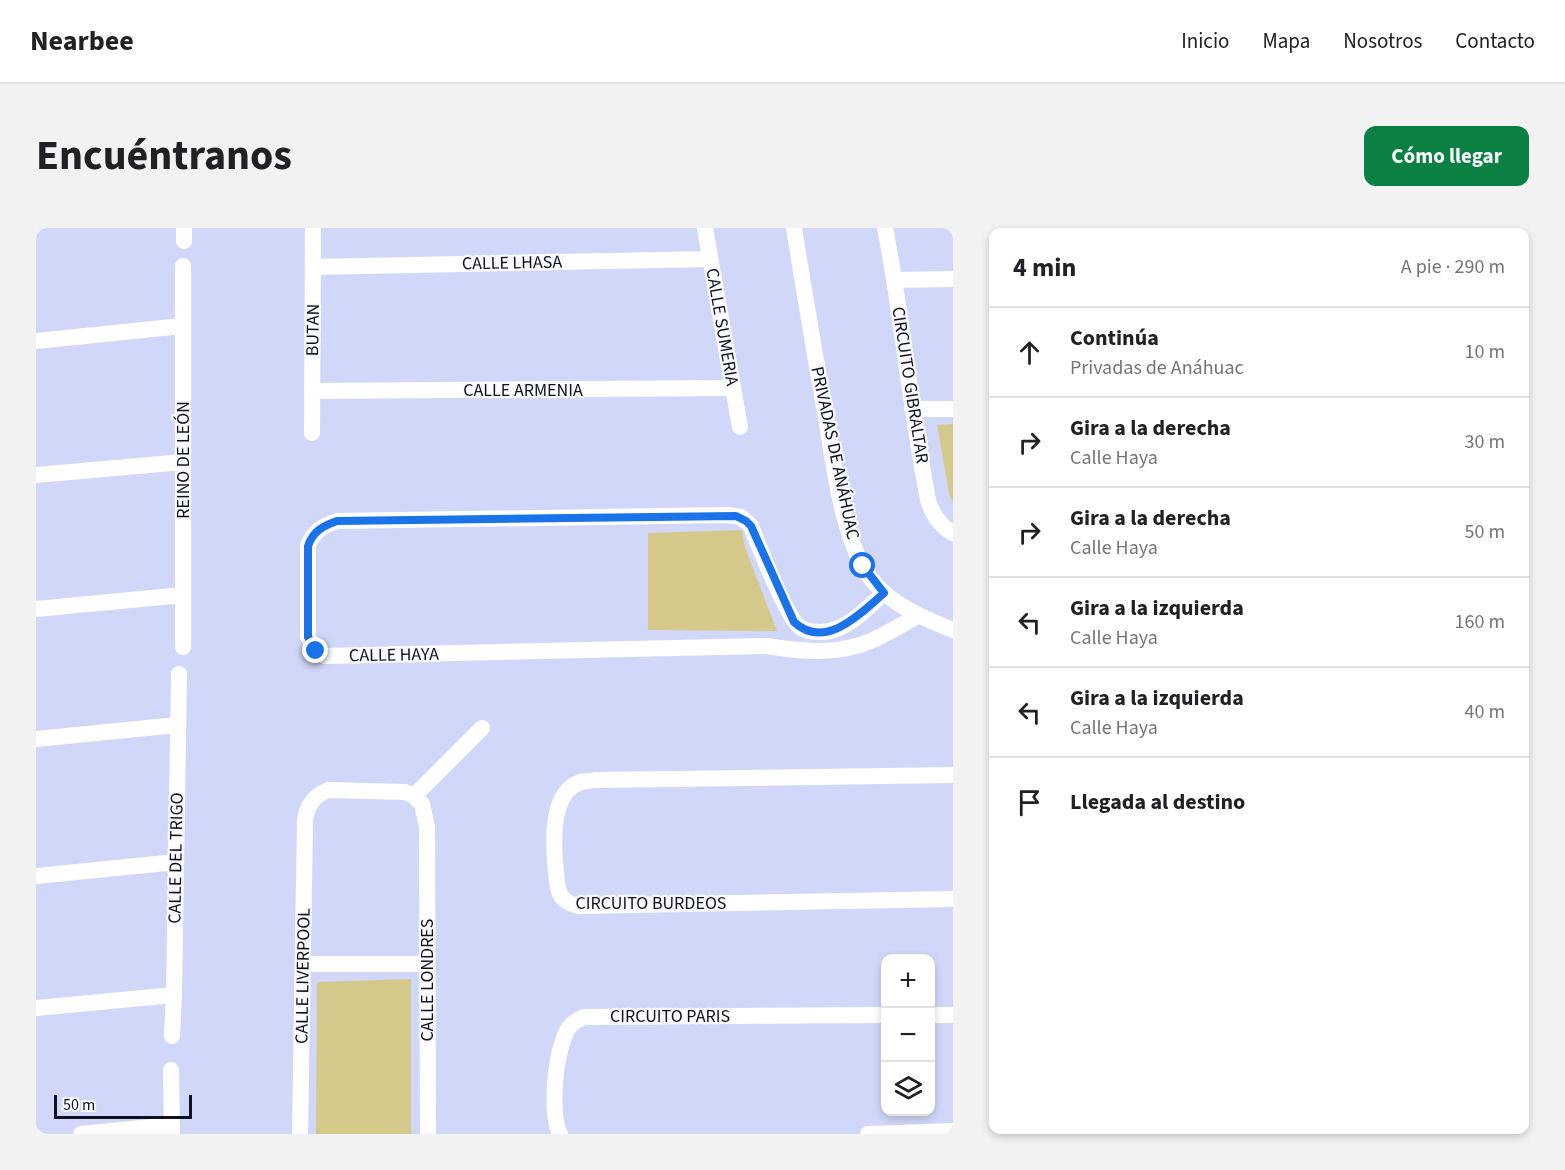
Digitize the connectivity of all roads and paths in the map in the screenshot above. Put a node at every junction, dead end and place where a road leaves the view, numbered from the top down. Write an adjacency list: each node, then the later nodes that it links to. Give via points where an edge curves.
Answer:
1 (313, 228): 7 (street, BUTAN)
2 (705, 228): 5 (street, CALLE SUMERIA)
3 (794, 228): 21 (street, PRIVADAS DE ANÁHUAC, via 843,510 863,566)
4 (885, 228): 9 (street, CIRCUITO GIBRALTAR)
5 (710, 260): 7 (street, CALLE LHASA); 12 (street, CALLE SUMERIA)
6 (183, 266): 10 (street, REINO DE LEÓN)
7 (313, 267): 13 (street, BUTAN)
8 (953, 279): 9 (street)
9 (895, 280): 14 (street, CIRCUITO GIBRALTAR)
10 (182, 326): 11 (street); 18 (street, REINO DE LEÓN)
11 (36, 341)
12 (733, 388): 13 (street, CALLE ARMENIA); 16 (street, CALLE SUMERIA)
13 (312, 392): 17 (street, BUTAN)
14 (912, 409): 15 (street); 20 (street, CIRCUITO GIBRALTAR, via 929,504 946,530)
15 (953, 409)
16 (740, 427)
17 (312, 433)
18 (183, 462): 19 (street); 22 (street, REINO DE LEÓN)
19 (36, 475)
20 (953, 533)
21 (884, 593): 24 (street, PRIVADAS DE ANÁHUAC); 24 (street, CALLE HAYA, via 843,627 822,632 800,628 790,615 751,526 741,517 728,515 337,521 316,532 308,546 308,637 316,651 325,656 767,646 820,651 872,641)
22 (183, 595): 23 (street); 26 (street, REINO DE LEÓN)
23 (36, 609)
24 (918, 616): 25 (street, PRIVADAS DE ANÁHUAC)
25 (953, 630)
26 (183, 647)
27 (178, 674): 28 (street, CALLE DEL TRIGO)
28 (177, 725): 30 (street); 33 (street, CALLE DEL TRIGO)
29 (482, 728): 32 (street)
30 (36, 739)
31 (953, 775): 35 (street, CIRCUITO BURDEOS, via 579,782 556,812 555,836 560,894 568,903 579,906)
32 (414, 796): 36 (street, CALLE LIVERPOOL, via 405,792 328,790 308,806); 37 (street, CALLE LONDRES, via 422,804 427,827)
33 (176, 862): 34 (street); 38 (street, CALLE DEL TRIGO)
34 (36, 876)
35 (953, 899)
36 (304, 964): 37 (street); 48 (street, CALLE LIVERPOOL)
37 (427, 964): 49 (street, CALLE LONDRES)
38 (174, 995): 39 (street); 43 (street, CALLE DEL TRIGO)
39 (36, 1008)
40 (881, 1015): 50 (street, CIRCUITO PARIS, via 584,1017 572,1024 558,1058 555,1115)
41 (935, 1015): 42 (street)
42 (953, 1015)
43 (172, 1036)
44 (171, 1070): 45 (street)
45 (172, 1130): 47 (street)
46 (953, 1131): 51 (street)
47 (81, 1134)
48 (300, 1134)
49 (428, 1134)
50 (561, 1134)
51 (868, 1134)

